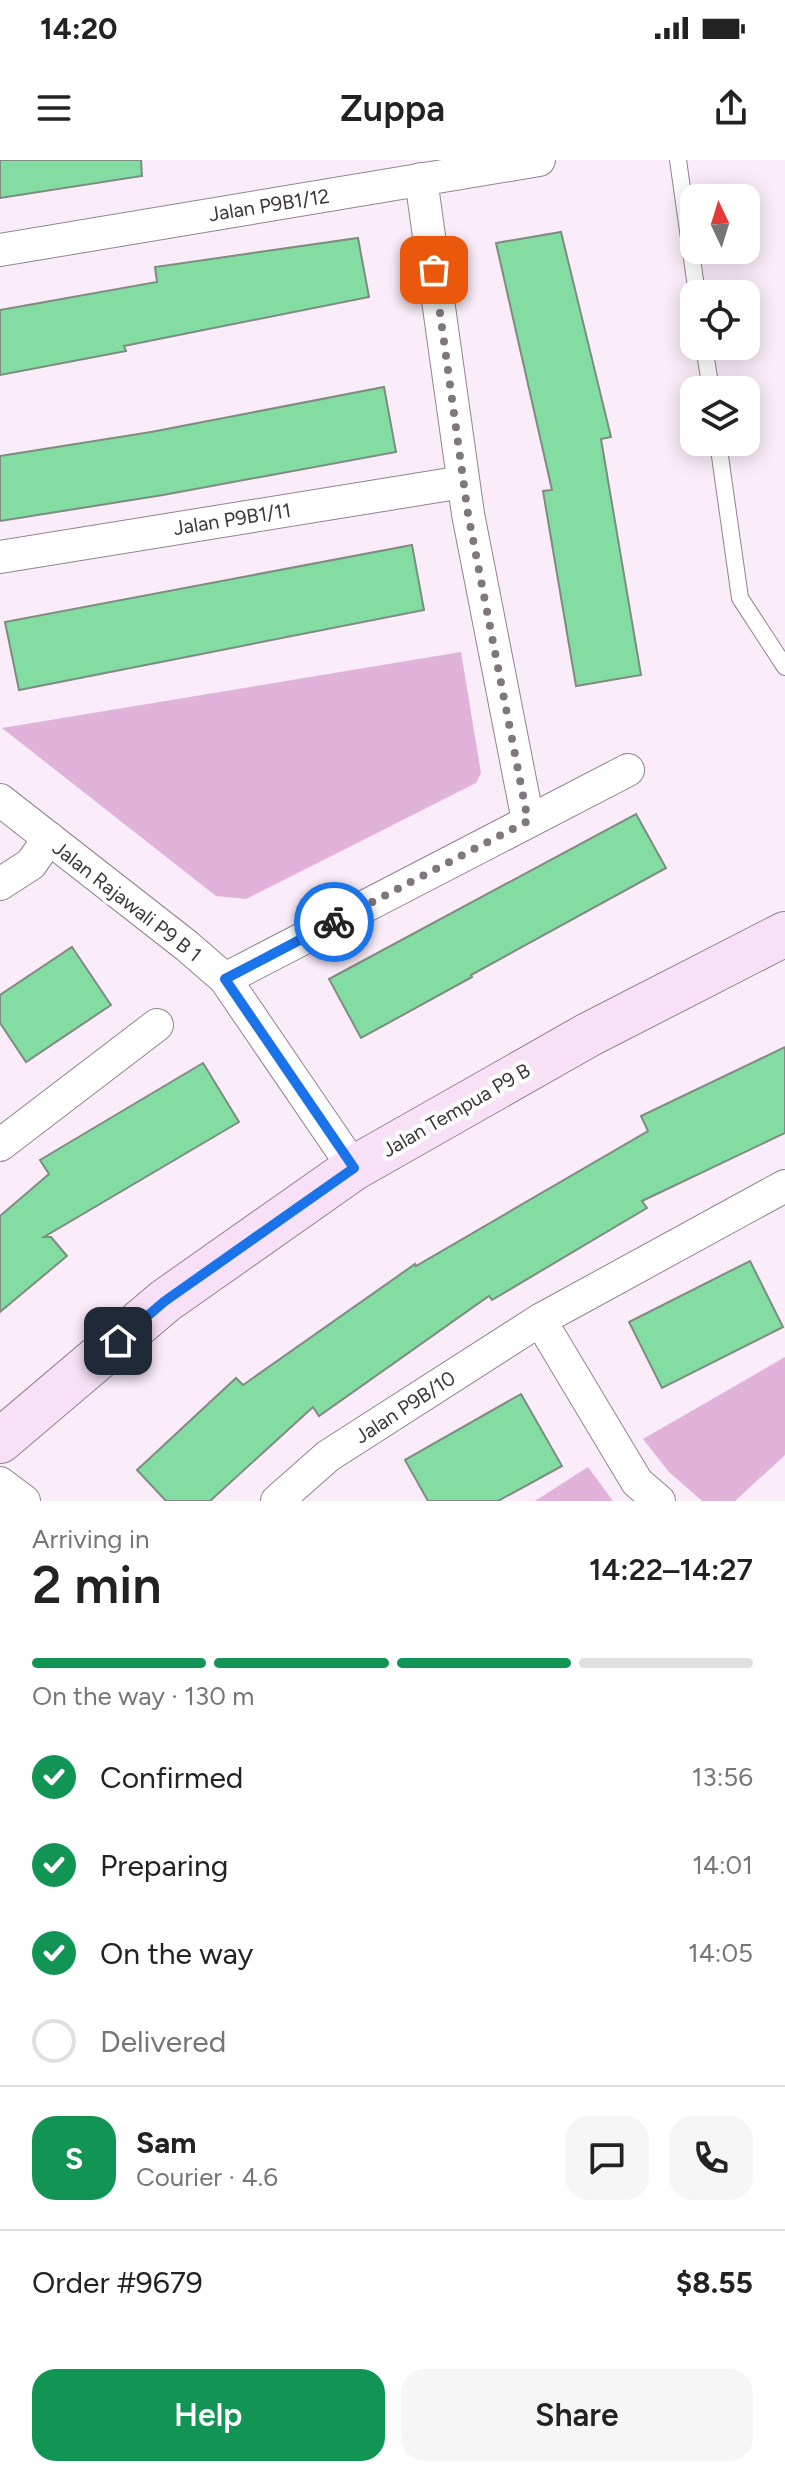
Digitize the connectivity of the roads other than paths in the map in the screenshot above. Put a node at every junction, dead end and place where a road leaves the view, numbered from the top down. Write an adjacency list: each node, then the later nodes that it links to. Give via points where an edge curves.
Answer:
1 (539, 160): 3 (street, Jalan P9B1/12)
2 (678, 160): 5 (lane)
3 (421, 179): 4 (street, Jalan P9B1/12); 7 (street)
4 (0, 250)
5 (695, 280)
6 (720, 456): 9 (lane, via 740,598)
7 (463, 482): 8 (street, Jalan P9B1/11); 12 (street)
8 (0, 557)
9 (785, 667)
10 (628, 770): 12 (street)
11 (0, 800): 13 (street, Jalan Rajawali P9 B 1)
12 (528, 821): 16 (street)
13 (49, 838): 14 (street, via 31,864); 16 (street, Jalan Rajawali P9 B 1)
14 (0, 884)
15 (785, 934): 19 (street, Jalan Tempua P9 B, via 588,1035)
16 (225, 979): 19 (street, Jalan Rajawali P9 B 1)
17 (157, 1025): 18 (street)
18 (2, 1139)
19 (354, 1168): 22 (street, Jalan Tempua P9 B, via 165,1301)
20 (785, 1186): 21 (street, Jalan P9B/10)
21 (540, 1320): 25 (street, Jalan P9B/10, via 328,1456); 26 (street, via 637,1482)
22 (0, 1441)
23 (0, 1483): 24 (street)
24 (24, 1501)
25 (277, 1501)
26 (659, 1501)

